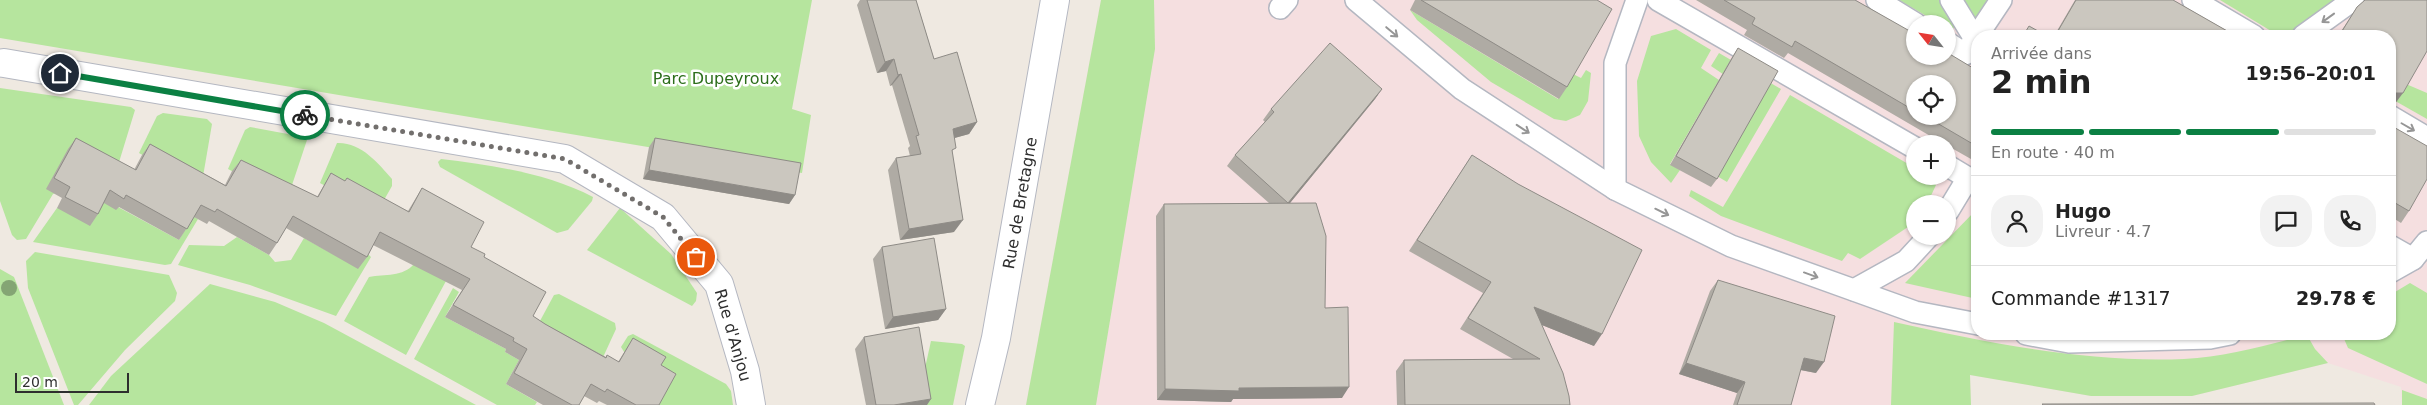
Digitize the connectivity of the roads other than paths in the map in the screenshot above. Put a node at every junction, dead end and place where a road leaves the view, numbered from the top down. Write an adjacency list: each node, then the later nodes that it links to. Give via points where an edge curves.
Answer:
1 (1055, 0): 36 (street, Rue de Bretagne, via 996,338)
2 (1356, 0): 24 (lane, one-way to 24, via 1462,89)
3 (1637, 0): 24 (lane, via 1615,62)
4 (1658, 0): 20 (lane)
5 (1877, 0): 10 (lane)
6 (1951, 0): 14 (lane)
7 (2001, 0): 11 (lane)
8 (2193, 0): 12 (lane)
9 (2353, 0): 13 (lane, one-way to 13)
10 (1906, 18)
11 (1980, 30)
12 (2244, 30)
13 (2311, 30)
14 (1971, 34)
15 (1971, 44): 16 (lane, via 1965,54)
16 (1956, 48)
17 (4, 64): 35 (street, Rue d'Anjou, via 565,159 663,217 719,284)
18 (2396, 120): 19 (lane, one-way to 19)
19 (2427, 138)
20 (1906, 143)
21 (1956, 171): 22 (lane)
22 (1971, 180)
23 (1971, 183): 25 (lane)
24 (1615, 189): 31 (lane, one-way to 31, via 1731,246)
25 (1956, 201)
26 (2427, 242): 29 (lane)
27 (1921, 245): 31 (lane, via 1906,261)
28 (2396, 249): 29 (lane)
29 (2413, 259): 30 (lane)
30 (2396, 269)
31 (1854, 290): 32 (lane, via 1915,312)
32 (1971, 323)
33 (2058, 340): 34 (lane)
34 (2140, 340)
35 (752, 405)
36 (980, 405)

